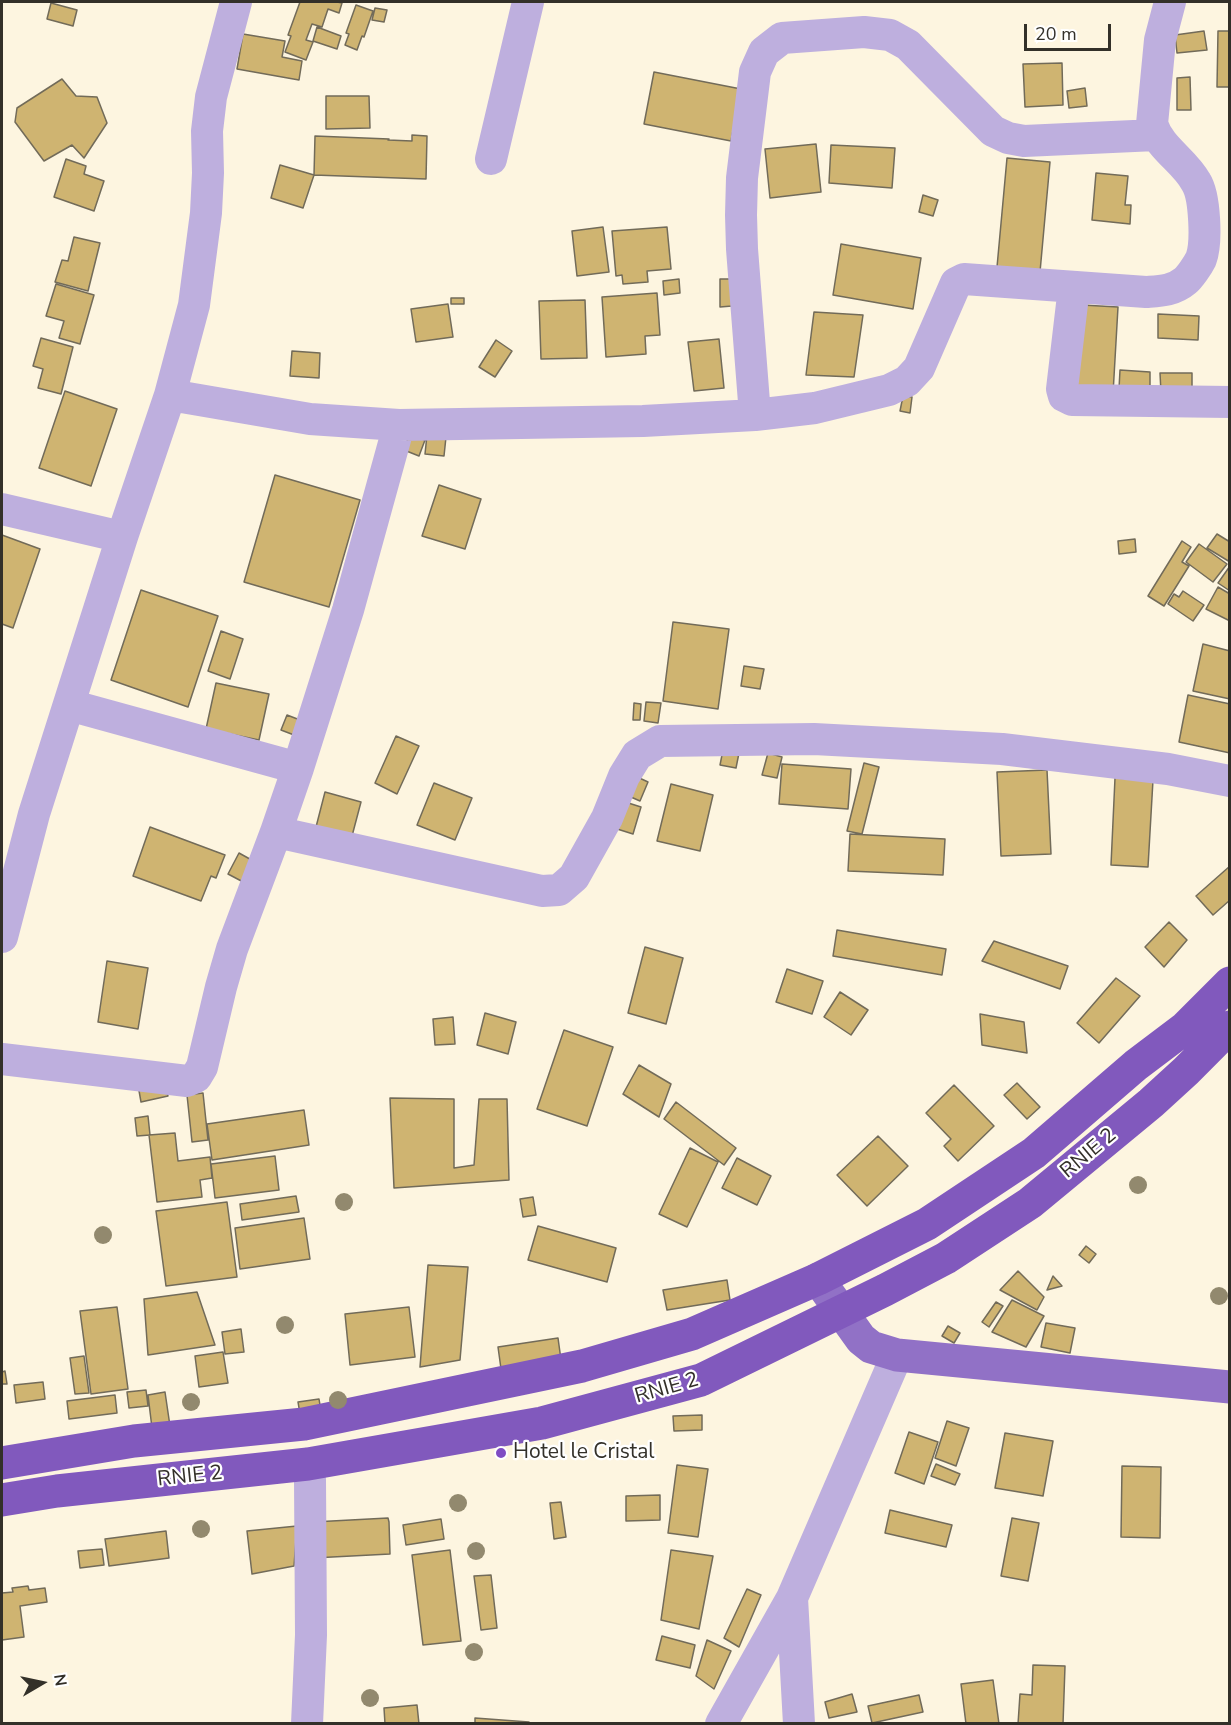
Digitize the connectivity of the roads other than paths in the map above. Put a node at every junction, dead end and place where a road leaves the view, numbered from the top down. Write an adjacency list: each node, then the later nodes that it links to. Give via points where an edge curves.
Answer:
1 (236, 2): 7 (street, via 211,97 206,213 194,305)
2 (528, 2): 5 (street)
3 (1170, 2): 4 (street, via 1160,39 1152,124)
4 (1156, 135): 6 (street, via 1196,181 1201,194 1201,258 1186,280 1170,290); 9 (street, via 1024,141 1008,138 993,131 908,45 890,35 864,32 782,38 764,52 755,72 742,178 742,249)
5 (491, 159)
6 (1074, 287): 8 (street, via 1064,396 1072,400); 9 (street, via 964,279 956,284 919,368 907,381 889,390 825,405)
7 (170, 395): 10 (street, via 310,419); 12 (street)
8 (1230, 402)
9 (755, 415): 10 (street)
10 (399, 426): 14 (street, via 348,610)
11 (2, 509): 12 (street)
12 (122, 537): 13 (street)
13 (69, 705): 14 (street); 17 (street, via 34,814)
14 (298, 768): 16 (street)
15 (1230, 781): 16 (street, via 1168,769 1002,750 814,739 660,741 637,755 574,877 559,890 542,891)
16 (276, 832): 20 (street, via 232,949 202,1067 196,1077 187,1081)
17 (2, 937)
18 (1230, 983): 21 (highway, RNIE 2 / RNIE 2, via 1185,1028 1034,1153 927,1224)
19 (1230, 1027): 22 (highway, RNIE 2 / RNIE 2, via 1160,1095 1030,1203 946,1258)
20 (2, 1059)
21 (818, 1279): 22 (main road); 25 (highway, RNIE 2 / RNIE 2, via 692,1334 582,1366 304,1424 134,1441)
22 (840, 1313): 23 (main road, via 861,1340); 26 (highway, RNIE 2 / RNIE 2, via 701,1380 542,1423)
23 (897, 1354): 24 (main road); 28 (street)
24 (1230, 1387)
25 (2, 1463)
26 (308, 1464): 27 (highway, RNIE 2 / RNIE 2); 29 (street, via 311,1635)
27 (2, 1500)
28 (792, 1598): 30 (street); 31 (street)
29 (307, 1724)
30 (721, 1724)
31 (799, 1724)

